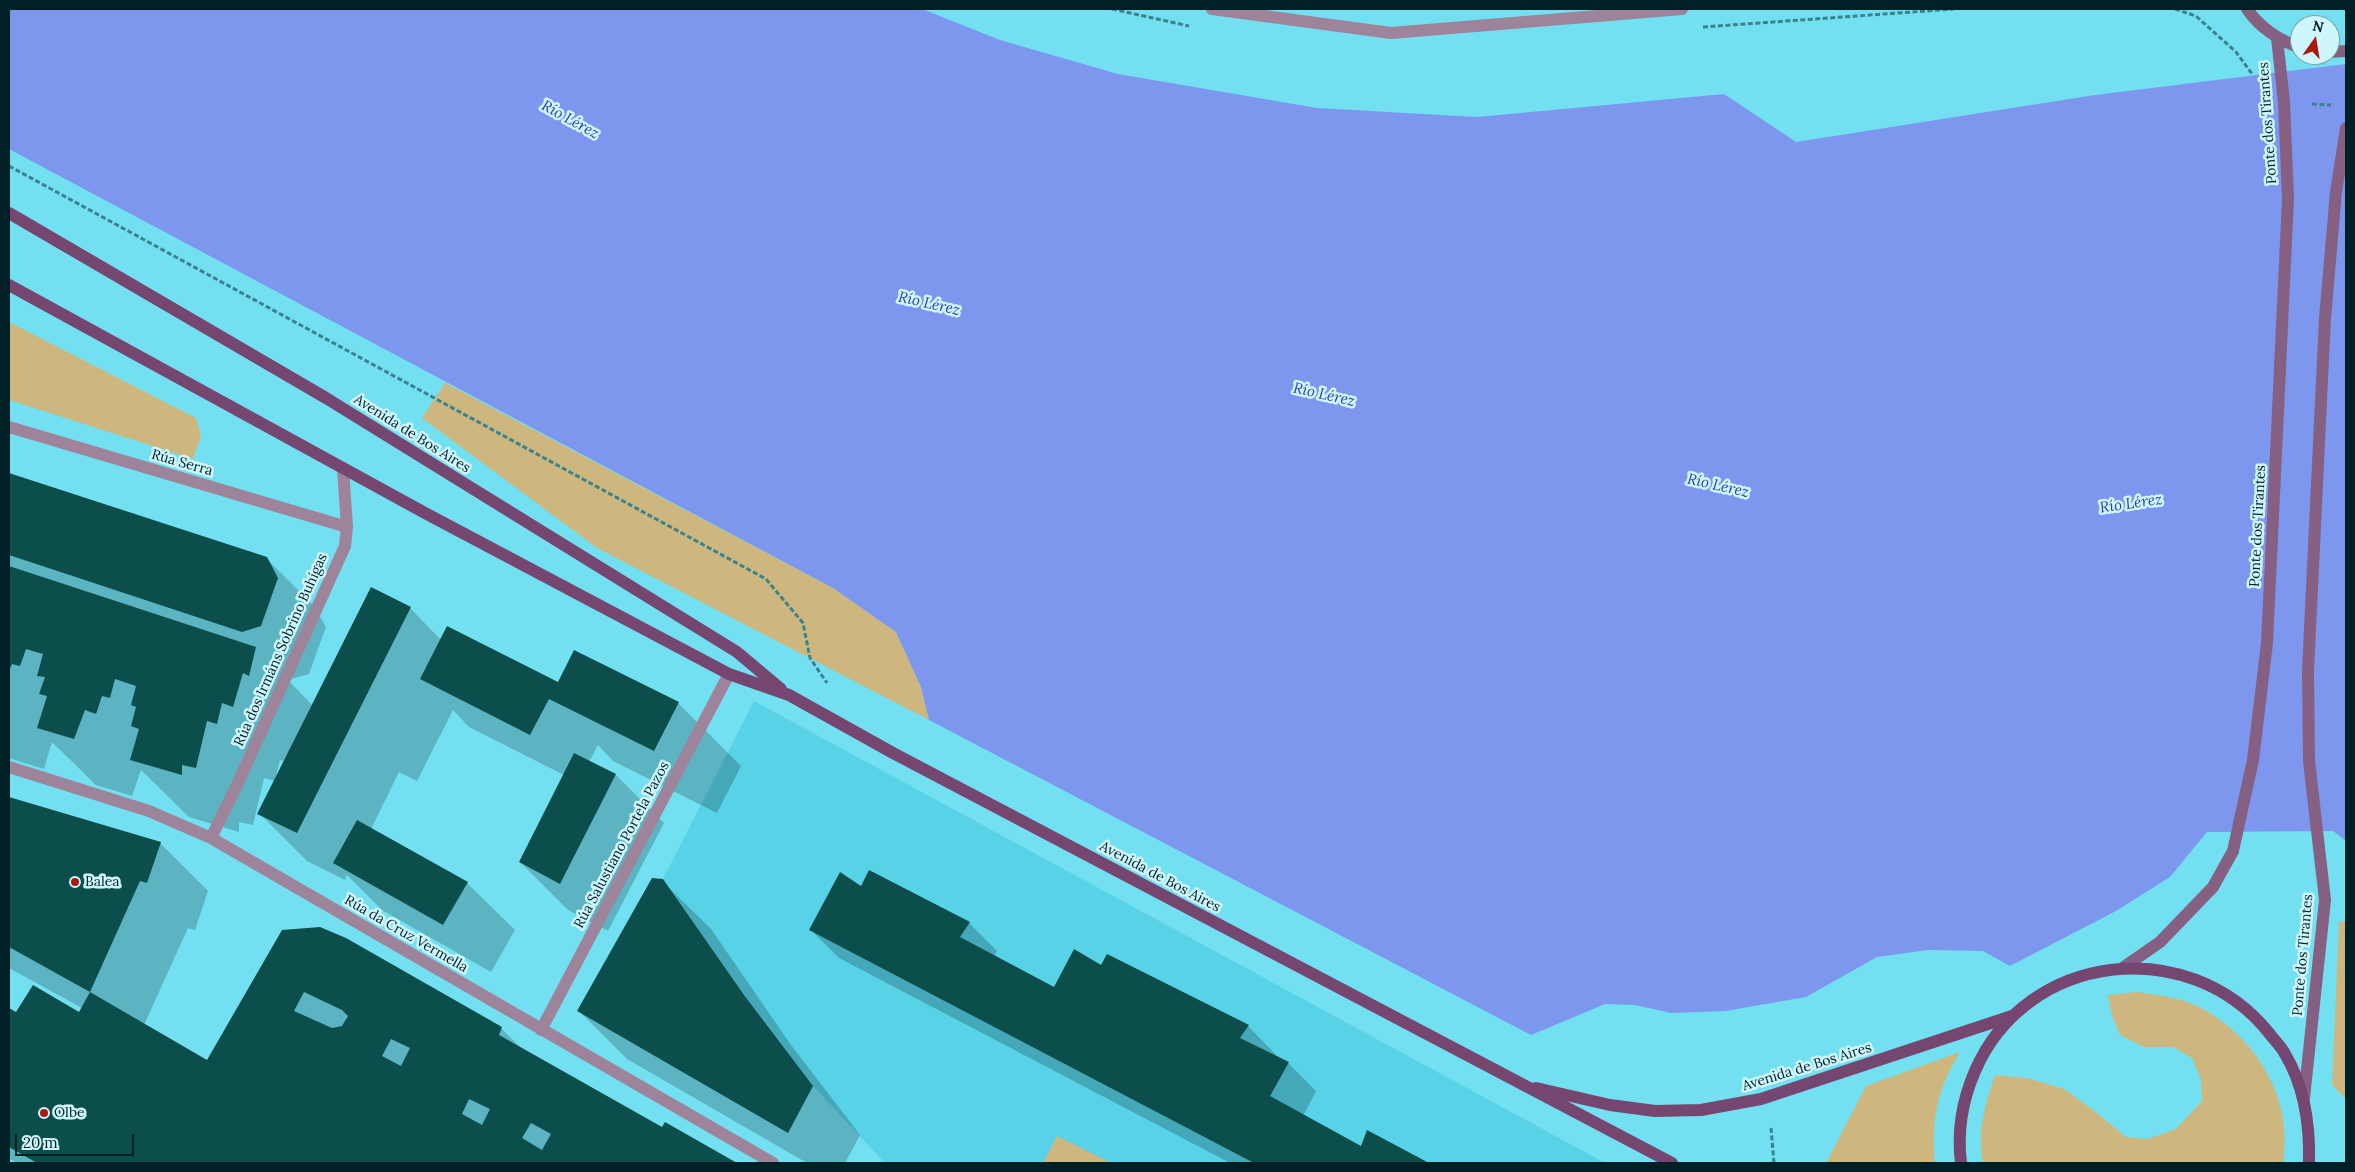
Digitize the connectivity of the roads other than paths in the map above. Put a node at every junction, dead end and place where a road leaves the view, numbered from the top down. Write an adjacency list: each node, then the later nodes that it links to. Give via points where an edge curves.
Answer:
1 (1212, 9): 2 (street, via 1391,33)
2 (1682, 9)
3 (2247, 9): 4 (main road)
4 (2277, 38): 5 (main road); 16 (main road, Ponte dos Tirantes, via 2284,102 2288,199 2267,643 2253,760 2233,851 2213,887 2160,942)
5 (2290, 44)
6 (2346, 128): 20 (main road, Ponte dos Tirantes, via 2336,192 2325,318 2308,671 2309,761 2325,900)
7 (9, 213): 13 (main road, Avenida de Bos Aires, via 334,403 736,652)
8 (9, 285): 10 (main road, Avenida de Bos Aires)
9 (9, 427): 11 (street, Rúa Serra)
10 (343, 468): 11 (street, Rúa dos Irmáns Sobrino Buhígas); 12 (main road, Avenida de Bos Aires)
11 (348, 527): 15 (street, Rúa dos Irmáns Sobrino Buhígas, via 345,546)
12 (730, 674): 13 (main road, Avenida de Bos Aires); 18 (street, Rúa Salustiano Portela Pazos)
13 (789, 695): 19 (main road, Avenida de Bos Aires)
14 (9, 767): 15 (street, Rúa da Cruz Vermella, via 149,811)
15 (211, 838): 18 (street, Rúa da Cruz Vermella)
16 (2124, 967): 17 (main road, via 2084,975 2045,991); 20 (main road, via 2172,972 2217,988 2256,1016 2285,1054)
17 (2012, 1016): 19 (main road, Avenida de Bos Aires, via 1762,1099 1701,1110 1655,1111 1610,1105); 23 (main road, via 1983,1052 1965,1095 1958,1141)
18 (541, 1030): 21 (street, Rúa da Cruz Vermella)
19 (1518, 1084): 22 (main road, Avenida de Bos Aires)
20 (2304, 1098): 24 (main road, via 2309,1131)
21 (773, 1163)
22 (1672, 1163)
23 (1961, 1163)
24 (2308, 1163)

